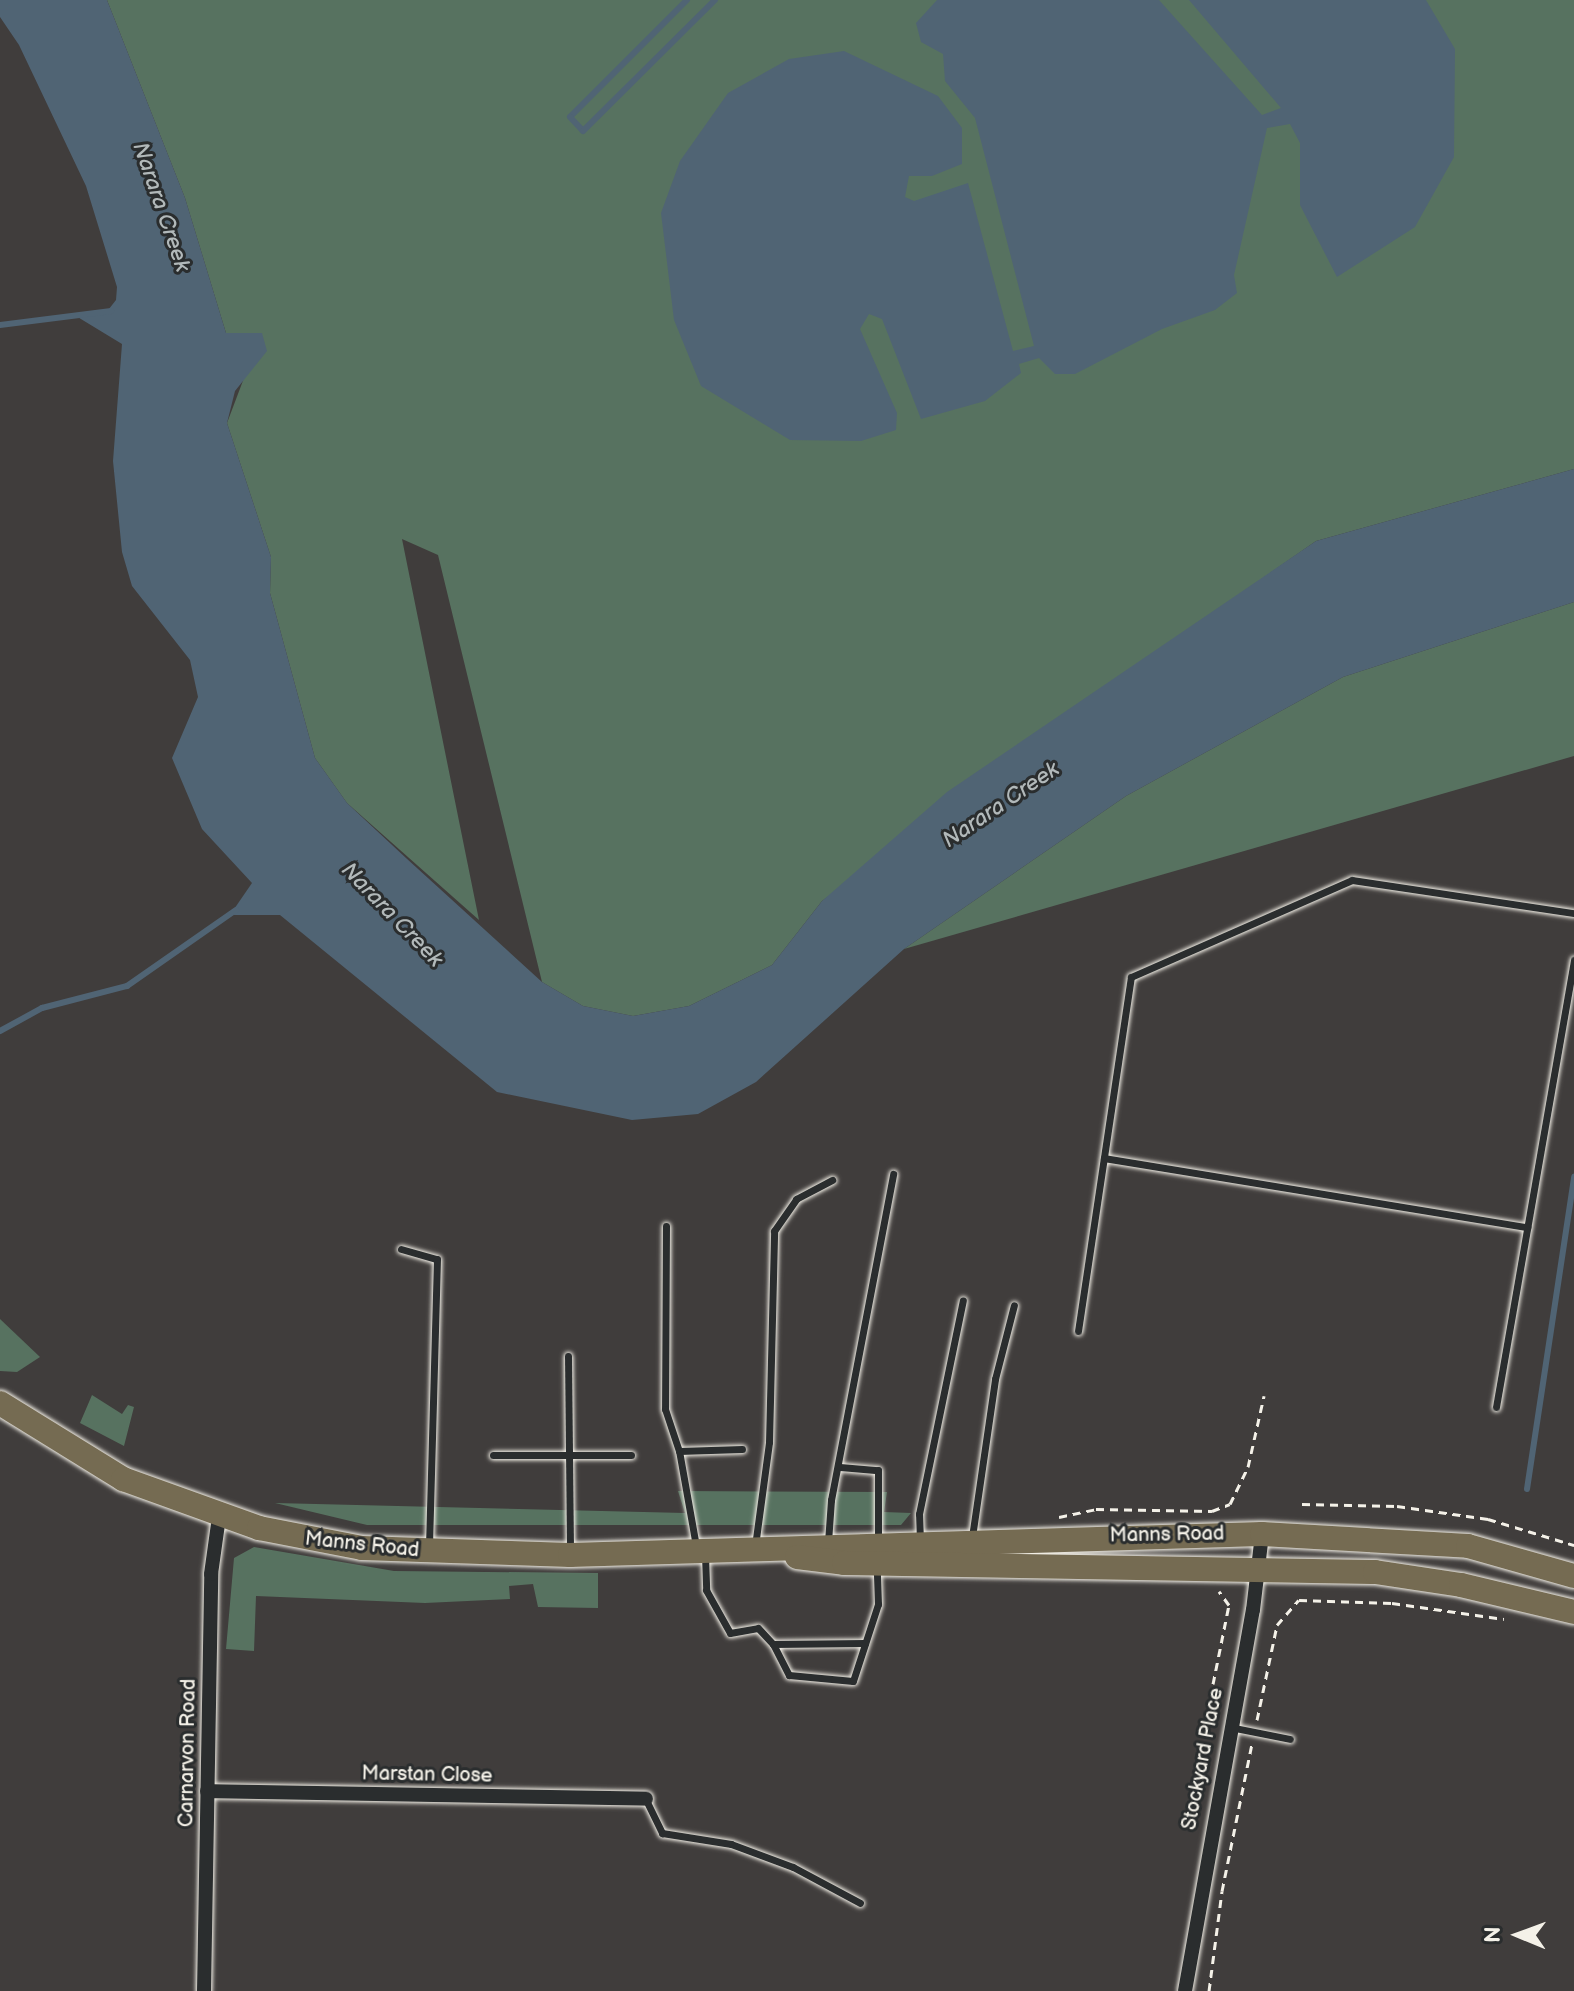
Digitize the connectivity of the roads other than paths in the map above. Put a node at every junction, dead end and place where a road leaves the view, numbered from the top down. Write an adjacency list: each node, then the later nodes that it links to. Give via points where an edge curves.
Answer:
1 (1574, 913): 3 (lane, via 1352,880 1131,977)
2 (1574, 960): 7 (lane)
3 (1104, 1158): 7 (lane); 11 (lane)
4 (893, 1174): 20 (lane)
5 (832, 1180): 28 (lane, via 796,1199 774,1231 769,1442)
6 (666, 1226): 16 (lane, via 665,1409)
7 (1527, 1227): 14 (lane)
8 (401, 1249): 26 (lane, via 437,1259)
9 (963, 1300): 24 (lane, via 919,1514)
10 (1014, 1305): 23 (lane, via 995,1379)
11 (1078, 1331)
12 (568, 1356): 17 (lane)
13 (0, 1403): 21 (main road, Manns Road, via 123,1479)
14 (1496, 1407)
15 (742, 1449): 16 (lane)
16 (679, 1451): 27 (lane)
17 (569, 1454): 18 (lane); 19 (lane); 30 (lane)
18 (493, 1455)
19 (631, 1455)
20 (840, 1467): 25 (lane); 29 (lane, via 878,1470)
21 (219, 1517): 26 (main road, Manns Road, via 323,1543); 38 (street, Carnarvon Road, via 211,1574)
22 (1262, 1534): 23 (main road, Manns Road); 31 (street, Stockyard Place); 32 (main road, Manns Road, via 1468,1546)
23 (972, 1540): 24 (main road, Manns Road)
24 (920, 1541): 29 (main road, Manns Road)
25 (828, 1544): 28 (main road, Manns Road); 29 (main road, Manns Road)
26 (429, 1552): 30 (main road, Manns Road)
27 (700, 1552): 28 (main road, Manns Road); 30 (main road, Manns Road); 35 (lane, via 706,1590 730,1633 758,1628)
28 (755, 1552): 29 (main road, Manns Road)
29 (878, 1553): 31 (main road, Manns Road); 34 (lane, via 878,1604)
30 (570, 1555)
31 (1258, 1567): 33 (main road, Manns Road, via 1414,1577); 36 (street, Stockyard Place)
32 (1574, 1576)
33 (1574, 1612)
34 (865, 1643): 35 (lane); 35 (lane, via 853,1681 789,1675)
35 (773, 1644)
36 (1229, 1726): 37 (lane); 42 (street, Stockyard Place)
37 (1290, 1739)
38 (207, 1791): 39 (street, Marstan Close); 41 (street, Carnarvon Road)
39 (646, 1799): 40 (lane, via 662,1833 731,1844 793,1867)
40 (860, 1903)
41 (204, 1991)
42 (1185, 1991)

